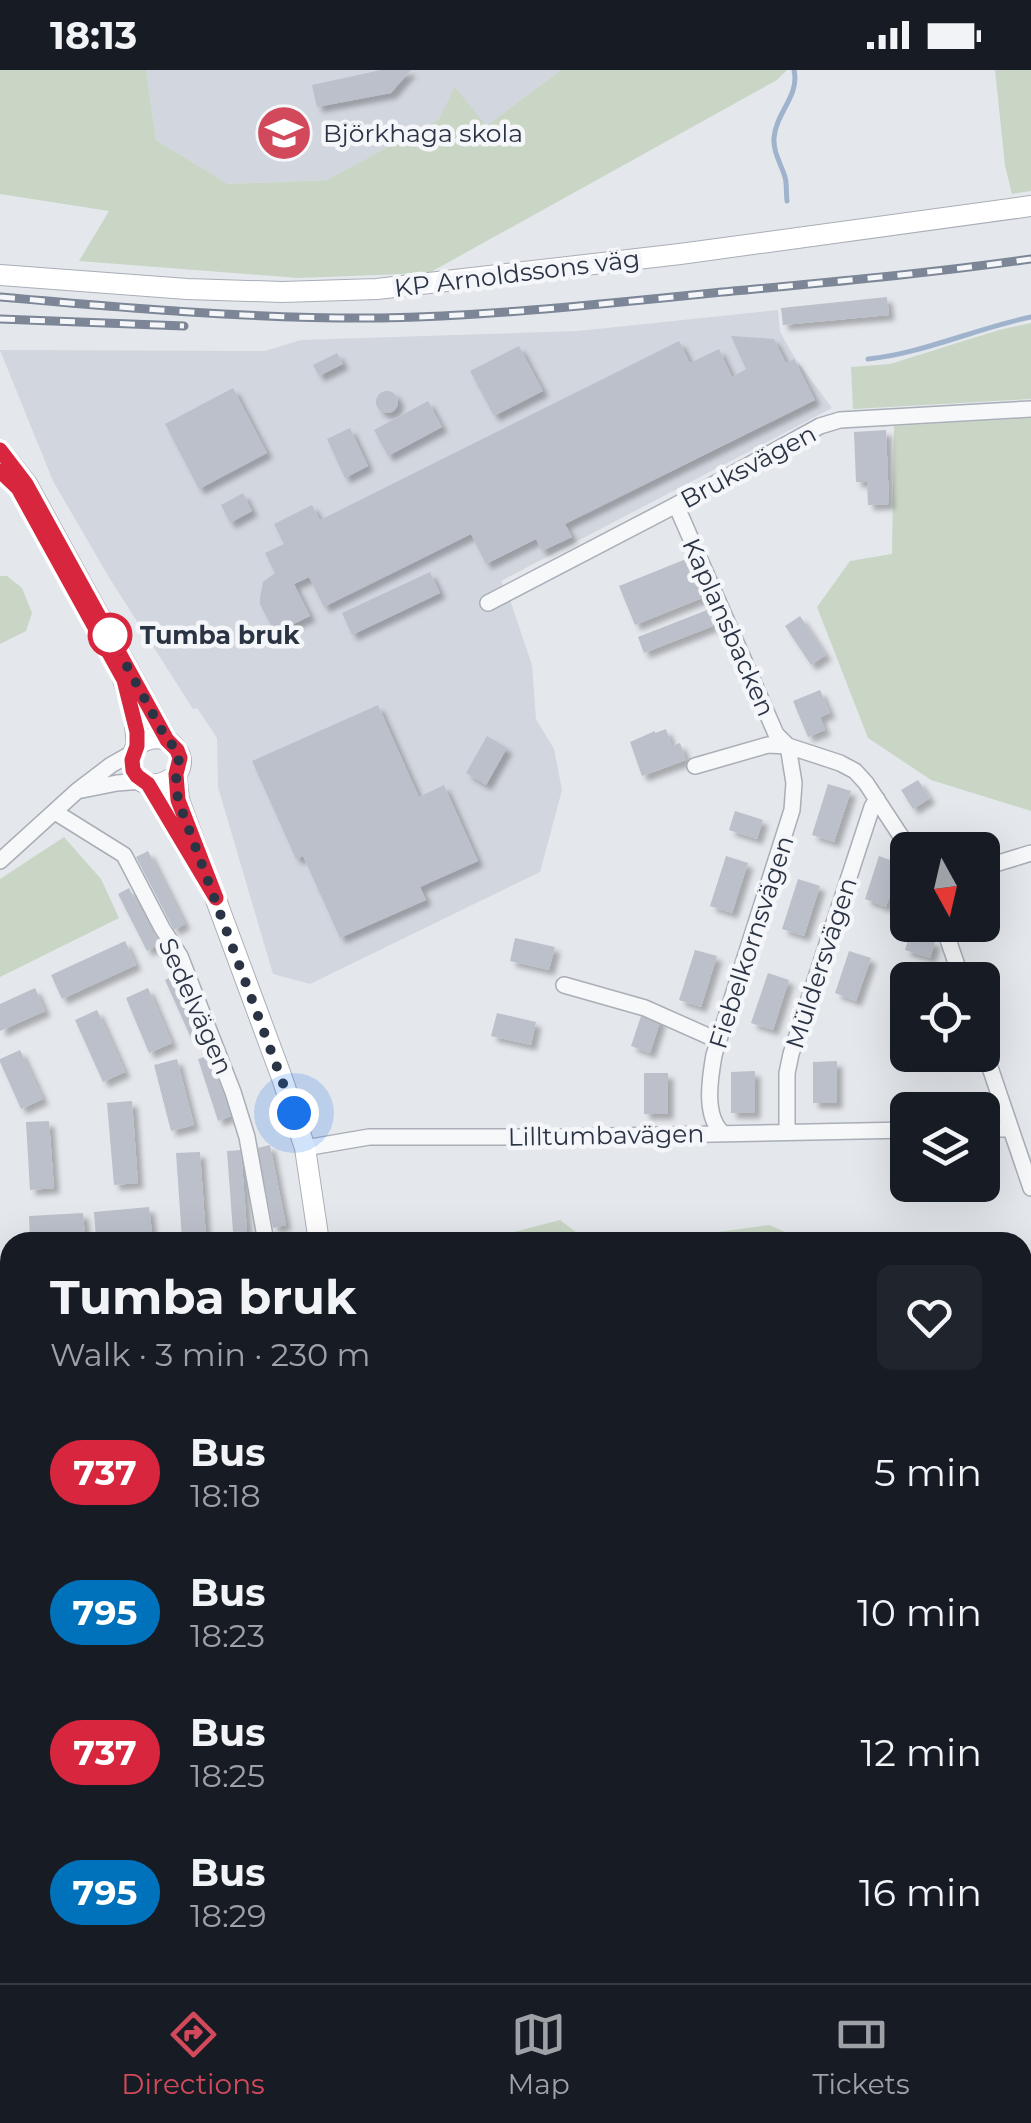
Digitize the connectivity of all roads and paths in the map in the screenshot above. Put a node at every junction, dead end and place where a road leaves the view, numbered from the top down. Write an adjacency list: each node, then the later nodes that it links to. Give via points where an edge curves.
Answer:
1 (1031, 206): 2 (main road, KP Arnoldssons väg, via 377,289 187,289)
2 (0, 274)
3 (1031, 409): 6 (street, Bruksvägen, via 840,420)
4 (0, 450): 8 (main road, via 26,484)
5 (0, 471): 10 (main road, via 18,488 124,680)
6 (676, 504): 7 (street, Bruksvägen); 9 (street, Kaplansbacken, via 776,734)
7 (488, 602)
8 (167, 740): 10 (main road, via 150,738); 12 (main road, via 180,758)
9 (788, 746): 11 (street, via 768,744); 15 (street, via 855,771); 23 (street, Fiebelkornsvägen, via 792,810)
10 (136, 749): 13 (main road, via 133,770); 14 (street)
11 (695, 766)
12 (176, 774): 13 (main road, via 164,784); 21 (main road, via 178,800)
13 (145, 783): 14 (street); 21 (main road)
14 (76, 791): 16 (street)
15 (878, 799): 17 (street); 28 (street, Müldersvägen, via 791,1054)
16 (56, 812): 19 (street); 32 (street, Sedelvägen, via 124,855 180,956 247,1137)
17 (899, 832)
18 (1031, 854): 20 (street)
19 (0, 861)
20 (1000, 863)
21 (216, 898): 30 (main road)
22 (564, 985): 23 (street, via 645,1008)
23 (718, 1040): 29 (street, Fiebelkornsvägen, via 712,1118)
24 (991, 1072): 26 (street)
25 (1000, 1129): 26 (street)
26 (1010, 1129): 31 (street)
27 (890, 1130): 28 (street, Lilltumbavägen)
28 (787, 1132): 29 (street, Lilltumbavägen)
29 (724, 1134): 30 (street, Lilltumbavägen, via 369,1136)
30 (305, 1148): 33 (main road)
31 (1031, 1188)
32 (264, 1232)
33 (318, 1232)

